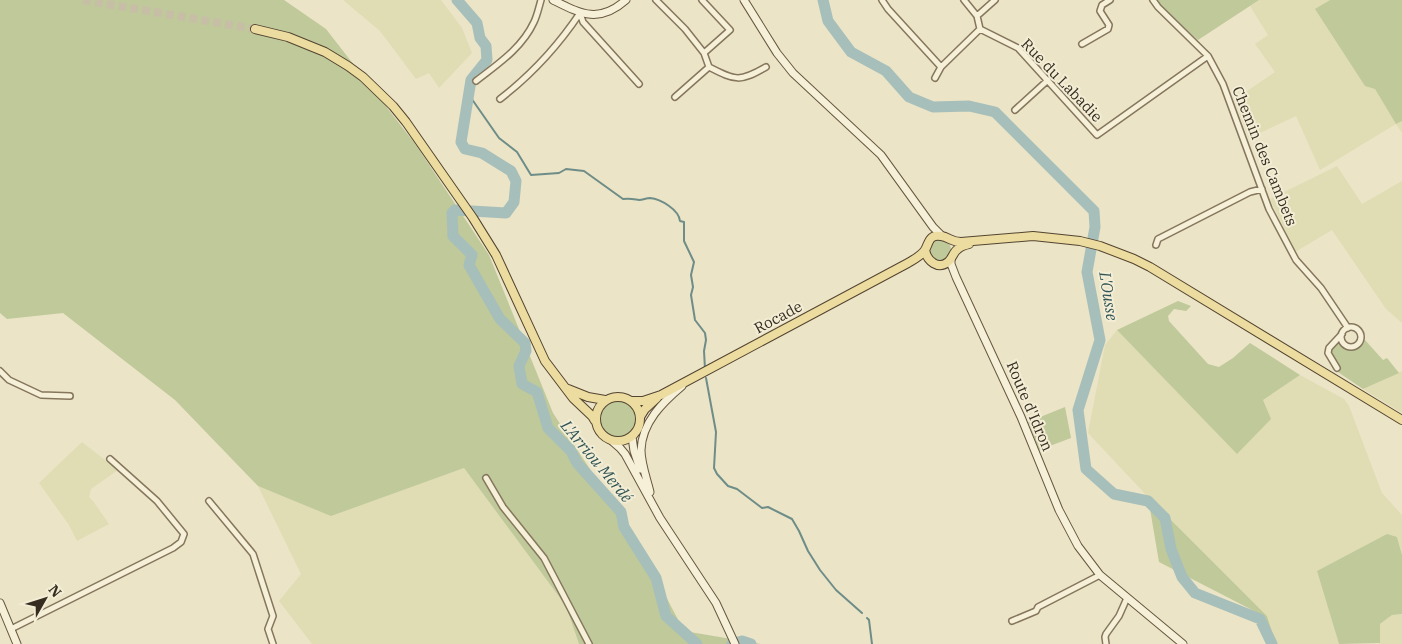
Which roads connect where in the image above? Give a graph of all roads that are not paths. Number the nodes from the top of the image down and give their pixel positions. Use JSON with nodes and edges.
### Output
{"nodes":[{"id":1,"x":541,"y":0,"type":"edge"},
{"id":2,"x":554,"y":0,"type":"edge"},
{"id":3,"x":626,"y":0,"type":"edge"},
{"id":4,"x":656,"y":0,"type":"edge"},
{"id":5,"x":702,"y":0,"type":"edge"},
{"id":6,"x":744,"y":0,"type":"edge"},
{"id":7,"x":882,"y":0,"type":"edge"},
{"id":8,"x":964,"y":0,"type":"edge"},
{"id":9,"x":995,"y":0,"type":"edge"},
{"id":10,"x":1110,"y":0,"type":"edge"},
{"id":11,"x":1153,"y":0,"type":"edge"},
{"id":12,"x":580,"y":13,"type":"junction"},
{"id":13,"x":977,"y":16,"type":"junction"},
{"id":14,"x":255,"y":29,"type":"tunnel mouth"},
{"id":15,"x":980,"y":29,"type":"junction"},
{"id":16,"x":1082,"y":44,"type":"dead end"},
{"id":17,"x":704,"y":53,"type":"junction"},
{"id":18,"x":1208,"y":56,"type":"junction"},
{"id":19,"x":766,"y":66,"type":"dead end"},
{"id":20,"x":941,"y":67,"type":"junction"},
{"id":21,"x":709,"y":68,"type":"junction"},
{"id":22,"x":936,"y":78,"type":"dead end"},
{"id":23,"x":476,"y":80,"type":"dead end"},
{"id":24,"x":1048,"y":80,"type":"junction"},
{"id":25,"x":638,"y":84,"type":"dead end"},
{"id":26,"x":675,"y":97,"type":"dead end"},
{"id":27,"x":500,"y":99,"type":"dead end"},
{"id":28,"x":1015,"y":110,"type":"dead end"},
{"id":29,"x":1262,"y":189,"type":"junction"},
{"id":30,"x":930,"y":221,"type":"junction"},
{"id":31,"x":942,"y":236,"type":"junction"},
{"id":32,"x":929,"y":240,"type":"junction"},
{"id":33,"x":985,"y":240,"type":"junction"},
{"id":34,"x":950,"y":241,"type":"junction"},
{"id":35,"x":1156,"y":245,"type":"dead end"},
{"id":36,"x":925,"y":250,"type":"junction"},
{"id":37,"x":952,"y":256,"type":"junction"},
{"id":38,"x":928,"y":259,"type":"junction"},
{"id":39,"x":908,"y":263,"type":"junction"},
{"id":40,"x":940,"y":265,"type":"junction"},
{"id":41,"x":956,"y":276,"type":"junction"},
{"id":42,"x":1348,"y":328,"type":"junction"},
{"id":43,"x":1342,"y":334,"type":"junction"},
{"id":44,"x":1336,"y":368,"type":"dead end"},
{"id":45,"x":0,"y":371,"type":"edge"},
{"id":46,"x":689,"y":380,"type":"junction"},
{"id":47,"x":566,"y":388,"type":"junction"},
{"id":48,"x":661,"y":395,"type":"junction"},
{"id":49,"x":70,"y":396,"type":"dead end"},
{"id":50,"x":605,"y":400,"type":"junction"},
{"id":51,"x":632,"y":401,"type":"junction"},
{"id":52,"x":640,"y":417,"type":"junction"},
{"id":53,"x":595,"y":420,"type":"junction"},
{"id":54,"x":1402,"y":420,"type":"edge"},
{"id":55,"x":632,"y":437,"type":"junction"},
{"id":56,"x":612,"y":441,"type":"junction"},
{"id":57,"x":110,"y":459,"type":"dead end"},
{"id":58,"x":486,"y":478,"type":"dead end"},
{"id":59,"x":650,"y":492,"type":"junction"},
{"id":60,"x":209,"y":501,"type":"dead end"},
{"id":61,"x":671,"y":533,"type":"junction"},
{"id":62,"x":1100,"y":575,"type":"junction"},
{"id":63,"x":1127,"y":598,"type":"junction"},
{"id":64,"x":0,"y":604,"type":"edge"},
{"id":65,"x":1012,"y":621,"type":"dead end"},
{"id":66,"x":11,"y":629,"type":"junction"},
{"id":67,"x":734,"y":640,"type":"edge"},
{"id":68,"x":17,"y":644,"type":"edge"},
{"id":69,"x":273,"y":644,"type":"edge"},
{"id":70,"x":589,"y":644,"type":"edge"},
{"id":71,"x":1106,"y":644,"type":"edge"},
{"id":72,"x":1183,"y":644,"type":"edge"}],
"edges":[{"from":1,"to":23,"type":"street"},
{"from":2,"to":12,"type":"street"},
{"from":3,"to":12,"type":"street"},
{"from":4,"to":17,"type":"street"},
{"from":5,"to":17,"type":"street"},
{"from":6,"to":30,"type":"street"},
{"from":7,"to":20,"type":"street"},
{"from":8,"to":13,"type":"street"},
{"from":9,"to":13,"type":"street"},
{"from":10,"to":16,"type":"street"},
{"from":11,"to":18,"type":"street","name":"Chemin des Cambets"},
{"from":12,"to":25,"type":"street"},
{"from":12,"to":27,"type":"street"},
{"from":13,"to":15,"type":"street"},
{"from":14,"to":47,"type":"main road"},
{"from":15,"to":20,"type":"street"},
{"from":15,"to":24,"type":"street","name":"Rue du Labadie"},
{"from":17,"to":21,"type":"street"},
{"from":18,"to":24,"type":"street","name":"Rue du Labadie"},
{"from":18,"to":29,"type":"street","name":"Chemin des Cambets"},
{"from":19,"to":21,"type":"street"},
{"from":20,"to":22,"type":"street"},
{"from":21,"to":26,"type":"street"},
{"from":24,"to":28,"type":"street"},
{"from":29,"to":35,"type":"street"},
{"from":29,"to":42,"type":"street","name":"Chemin des Cambets"},
{"from":30,"to":31,"type":"street"},
{"from":30,"to":32,"type":"street"},
{"from":31,"to":32,"type":"main road"},
{"from":31,"to":34,"type":"main road"},
{"from":32,"to":36,"type":"main road"},
{"from":33,"to":34,"type":"main road"},
{"from":33,"to":37,"type":"main road"},
{"from":33,"to":54,"type":"main road"},
{"from":34,"to":37,"type":"main road"},
{"from":36,"to":38,"type":"main road"},
{"from":36,"to":39,"type":"main road"},
{"from":37,"to":40,"type":"main road"},
{"from":37,"to":41,"type":"street","name":"Route d'Idron"},
{"from":38,"to":39,"type":"main road"},
{"from":38,"to":40,"type":"main road"},
{"from":39,"to":46,"type":"main road","name":"Rocade"},
{"from":40,"to":41,"type":"street"},
{"from":41,"to":62,"type":"street","name":"Route d'Idron"},
{"from":42,"to":43,"type":"street"},
{"from":42,"to":43,"type":"street"},
{"from":43,"to":44,"type":"street"},
{"from":45,"to":49,"type":"street"},
{"from":46,"to":48,"type":"main road","name":"Rocade"},
{"from":46,"to":59,"type":"street"},
{"from":47,"to":50,"type":"main road"},
{"from":47,"to":53,"type":"main road"},
{"from":48,"to":51,"type":"main road"},
{"from":48,"to":52,"type":"main road"},
{"from":50,"to":51,"type":"main road"},
{"from":50,"to":53,"type":"main road"},
{"from":51,"to":52,"type":"main road"},
{"from":52,"to":55,"type":"main road"},
{"from":53,"to":56,"type":"main road"},
{"from":55,"to":56,"type":"main road"},
{"from":55,"to":59,"type":"street"},
{"from":56,"to":61,"type":"street"},
{"from":57,"to":66,"type":"street"},
{"from":58,"to":70,"type":"street"},
{"from":59,"to":61,"type":"street"},
{"from":60,"to":69,"type":"street"},
{"from":61,"to":67,"type":"street"},
{"from":62,"to":63,"type":"street","name":"Route d'Idron"},
{"from":62,"to":65,"type":"street"},
{"from":63,"to":71,"type":"street"},
{"from":63,"to":72,"type":"street","name":"Route d'Idron"},
{"from":64,"to":66,"type":"street"},
{"from":66,"to":68,"type":"street"}]}
